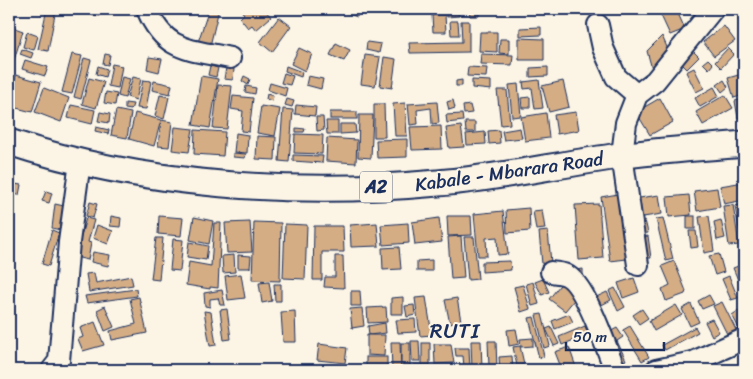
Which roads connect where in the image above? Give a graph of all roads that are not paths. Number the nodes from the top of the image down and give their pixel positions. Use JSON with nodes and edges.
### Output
{"nodes":[{"id":1,"x":147,"y":9,"type":"edge"},
{"id":2,"x":713,"y":9,"type":"edge"},
{"id":3,"x":598,"y":24,"type":"dead end"},
{"id":4,"x":230,"y":58,"type":"dead end"},
{"id":5,"x":637,"y":96,"type":"junction"},
{"id":6,"x":9,"y":142,"type":"edge"},
{"id":7,"x":744,"y":144,"type":"edge"},
{"id":8,"x":622,"y":155,"type":"junction"},
{"id":9,"x":80,"y":162,"type":"junction"},
{"id":10,"x":638,"y":265,"type":"dead end"},
{"id":11,"x":551,"y":272,"type":"dead end"},
{"id":12,"x":744,"y":339,"type":"edge"},
{"id":13,"x":57,"y":367,"type":"edge"},
{"id":14,"x":616,"y":370,"type":"edge"},
{"id":15,"x":656,"y":370,"type":"edge"}],
"edges":[{"from":1,"to":4,"type":"street"},
{"from":2,"to":5,"type":"street"},
{"from":3,"to":5,"type":"street"},
{"from":5,"to":8,"type":"street"},
{"from":6,"to":9,"type":"main road","name":"Kabale - Mbarara Road","number":"A2"},
{"from":7,"to":8,"type":"main road","name":"Kabale - Mbarara Road","number":"A2"},
{"from":8,"to":9,"type":"main road","name":"Kabale - Mbarara Road","number":"A2"},
{"from":8,"to":10,"type":"street"},
{"from":9,"to":13,"type":"street"},
{"from":11,"to":14,"type":"street"},
{"from":12,"to":15,"type":"street"}]}
